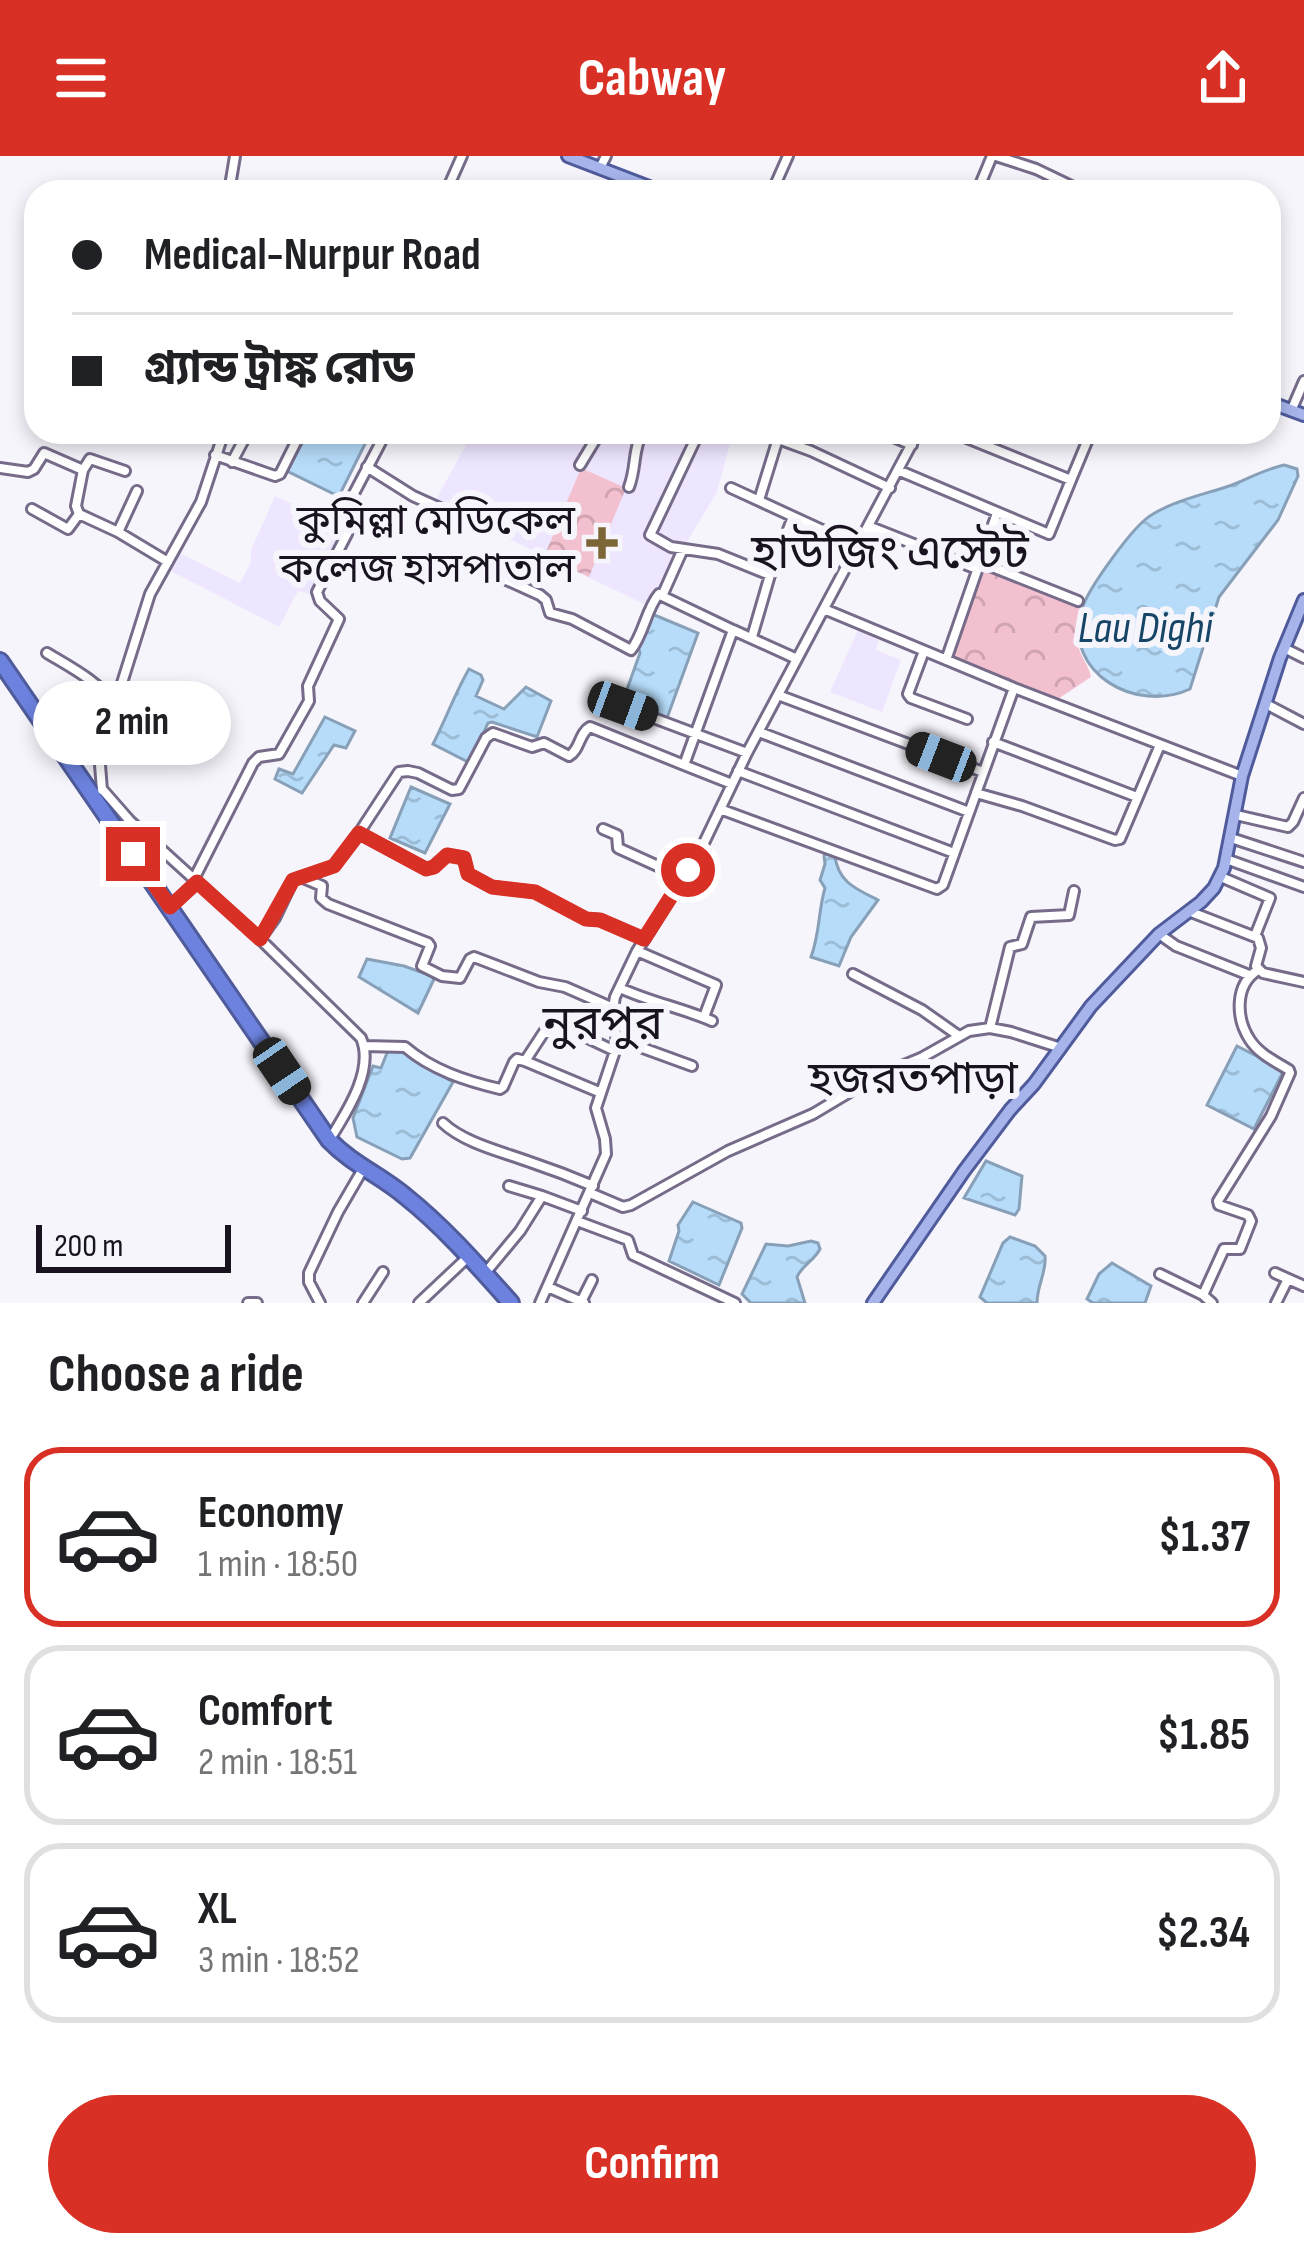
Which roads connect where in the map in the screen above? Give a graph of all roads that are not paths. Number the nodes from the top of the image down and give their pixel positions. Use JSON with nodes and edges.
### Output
{"nodes":[{"id":1,"x":568,"y":156,"type":"edge"},
{"id":2,"x":606,"y":156,"type":"edge"},
{"id":3,"x":994,"y":156,"type":"edge"},
{"id":4,"x":600,"y":169,"type":"junction"},
{"id":5,"x":630,"y":180,"type":"edge"},
{"id":6,"x":1059,"y":180,"type":"edge"},
{"id":7,"x":1304,"y":381,"type":"edge"},
{"id":8,"x":1281,"y":406,"type":"edge"},
{"id":9,"x":1291,"y":410,"type":"junction"},
{"id":10,"x":1304,"y":415,"type":"edge"},
{"id":11,"x":219,"y":444,"type":"edge"},
{"id":12,"x":241,"y":444,"type":"edge"},
{"id":13,"x":295,"y":444,"type":"edge"},
{"id":14,"x":380,"y":444,"type":"edge"},
{"id":15,"x":593,"y":444,"type":"edge"},
{"id":16,"x":636,"y":444,"type":"edge"},
{"id":17,"x":693,"y":444,"type":"edge"},
{"id":18,"x":775,"y":444,"type":"edge"},
{"id":19,"x":797,"y":444,"type":"edge"},
{"id":20,"x":981,"y":444,"type":"edge"},
{"id":21,"x":1086,"y":444,"type":"edge"},
{"id":22,"x":912,"y":445,"type":"edge"},
{"id":23,"x":215,"y":455,"type":"junction"},
{"id":24,"x":232,"y":461,"type":"junction"},
{"id":25,"x":580,"y":465,"type":"dead end"},
{"id":26,"x":368,"y":467,"type":"junction"},
{"id":27,"x":0,"y":468,"type":"edge"},
{"id":28,"x":83,"y":470,"type":"junction"},
{"id":29,"x":125,"y":471,"type":"dead end"},
{"id":30,"x":899,"y":471,"type":"junction"},
{"id":31,"x":1071,"y":481,"type":"junction"},
{"id":32,"x":628,"y":487,"type":"dead end"},
{"id":33,"x":730,"y":488,"type":"dead end"},
{"id":34,"x":890,"y":488,"type":"junction"},
{"id":35,"x":136,"y":491,"type":"dead end"},
{"id":36,"x":759,"y":500,"type":"junction"},
{"id":37,"x":32,"y":509,"type":"dead end"},
{"id":38,"x":444,"y":510,"type":"dead end"},
{"id":39,"x":997,"y":513,"type":"junction"},
{"id":40,"x":79,"y":514,"type":"junction"},
{"id":41,"x":794,"y":517,"type":"junction"},
{"id":42,"x":868,"y":526,"type":"junction"},
{"id":43,"x":118,"y":532,"type":"junction"},
{"id":44,"x":857,"y":546,"type":"junction"},
{"id":45,"x":683,"y":549,"type":"junction"},
{"id":46,"x":168,"y":562,"type":"junction"},
{"id":47,"x":979,"y":565,"type":"junction"},
{"id":48,"x":493,"y":574,"type":"dead end"},
{"id":49,"x":770,"y":575,"type":"junction"},
{"id":50,"x":662,"y":596,"type":"junction"},
{"id":51,"x":1304,"y":600,"type":"edge"},
{"id":52,"x":1078,"y":601,"type":"dead end"},
{"id":53,"x":824,"y":609,"type":"junction"},
{"id":54,"x":733,"y":629,"type":"junction"},
{"id":55,"x":752,"y":637,"type":"junction"},
{"id":56,"x":1284,"y":648,"type":"junction"},
{"id":57,"x":924,"y":651,"type":"junction"},
{"id":58,"x":46,"y":652,"type":"dead end"},
{"id":59,"x":1304,"y":658,"type":"edge"},
{"id":60,"x":797,"y":659,"type":"junction"},
{"id":61,"x":946,"y":659,"type":"junction"},
{"id":62,"x":0,"y":661,"type":"edge"},
{"id":63,"x":1015,"y":688,"type":"junction"},
{"id":64,"x":778,"y":695,"type":"junction"},
{"id":65,"x":616,"y":704,"type":"dead end"},
{"id":66,"x":1266,"y":704,"type":"junction"},
{"id":67,"x":115,"y":705,"type":"junction"},
{"id":68,"x":967,"y":719,"type":"dead end"},
{"id":69,"x":1304,"y":724,"type":"edge"},
{"id":70,"x":758,"y":732,"type":"junction"},
{"id":71,"x":696,"y":734,"type":"junction"},
{"id":72,"x":993,"y":742,"type":"junction"},
{"id":73,"x":1160,"y":746,"type":"junction"},
{"id":74,"x":748,"y":753,"type":"junction"},
{"id":75,"x":684,"y":765,"type":"junction"},
{"id":76,"x":738,"y":771,"type":"junction"},
{"id":77,"x":983,"y":772,"type":"junction"},
{"id":78,"x":1242,"y":776,"type":"junction"},
{"id":79,"x":732,"y":784,"type":"junction"},
{"id":80,"x":976,"y":794,"type":"junction"},
{"id":81,"x":100,"y":796,"type":"junction"},
{"id":82,"x":1137,"y":797,"type":"junction"},
{"id":83,"x":1304,"y":798,"type":"edge"},
{"id":84,"x":720,"y":809,"type":"junction"},
{"id":85,"x":969,"y":812,"type":"junction"},
{"id":86,"x":1236,"y":815,"type":"junction"},
{"id":87,"x":602,"y":829,"type":"dead end"},
{"id":88,"x":359,"y":833,"type":"junction"},
{"id":89,"x":1231,"y":838,"type":"junction"},
{"id":90,"x":954,"y":853,"type":"junction"},
{"id":91,"x":1226,"y":859,"type":"junction"},
{"id":92,"x":1304,"y":862,"type":"edge"},
{"id":93,"x":300,"y":877,"type":"junction"},
{"id":94,"x":682,"y":877,"type":"junction"},
{"id":95,"x":1221,"y":877,"type":"junction"},
{"id":96,"x":195,"y":880,"type":"junction"},
{"id":97,"x":1304,"y":887,"type":"edge"},
{"id":98,"x":1074,"y":891,"type":"dead end"},
{"id":99,"x":170,"y":907,"type":"junction"},
{"id":100,"x":1191,"y":912,"type":"junction"},
{"id":101,"x":1159,"y":934,"type":"junction"},
{"id":102,"x":1255,"y":936,"type":"junction"},
{"id":103,"x":260,"y":939,"type":"junction"},
{"id":104,"x":644,"y":939,"type":"junction"},
{"id":105,"x":637,"y":951,"type":"junction"},
{"id":106,"x":1253,"y":972,"type":"junction"},
{"id":107,"x":853,"y":974,"type":"dead end"},
{"id":108,"x":1304,"y":982,"type":"edge"},
{"id":109,"x":620,"y":988,"type":"junction"},
{"id":110,"x":613,"y":1008,"type":"junction"},
{"id":111,"x":991,"y":1028,"type":"junction"},
{"id":112,"x":959,"y":1036,"type":"junction"},
{"id":113,"x":617,"y":1039,"type":"junction"},
{"id":114,"x":365,"y":1046,"type":"junction"},
{"id":115,"x":1061,"y":1048,"type":"junction"},
{"id":116,"x":615,"y":1051,"type":"junction"},
{"id":117,"x":525,"y":1061,"type":"junction"},
{"id":118,"x":692,"y":1066,"type":"dead end"},
{"id":119,"x":599,"y":1092,"type":"junction"},
{"id":120,"x":443,"y":1123,"type":"dead end"},
{"id":121,"x":329,"y":1140,"type":"junction"},
{"id":122,"x":363,"y":1168,"type":"junction"},
{"id":123,"x":509,"y":1186,"type":"dead end"},
{"id":124,"x":591,"y":1190,"type":"junction"},
{"id":125,"x":542,"y":1196,"type":"junction"},
{"id":126,"x":579,"y":1216,"type":"junction"},
{"id":127,"x":469,"y":1256,"type":"junction"},
{"id":128,"x":383,"y":1272,"type":"dead end"},
{"id":129,"x":1275,"y":1273,"type":"dead end"},
{"id":130,"x":485,"y":1274,"type":"junction"},
{"id":131,"x":1160,"y":1274,"type":"dead end"},
{"id":132,"x":1288,"y":1279,"type":"junction"},
{"id":133,"x":592,"y":1280,"type":"dead end"},
{"id":134,"x":1304,"y":1286,"type":"edge"},
{"id":135,"x":548,"y":1287,"type":"junction"},
{"id":136,"x":1203,"y":1295,"type":"junction"},
{"id":137,"x":583,"y":1302,"type":"edge"},
{"id":138,"x":248,"y":1303,"type":"edge"},
{"id":139,"x":257,"y":1303,"type":"edge"},
{"id":140,"x":320,"y":1303,"type":"edge"},
{"id":141,"x":363,"y":1303,"type":"edge"},
{"id":142,"x":419,"y":1303,"type":"edge"},
{"id":143,"x":511,"y":1303,"type":"edge"},
{"id":144,"x":540,"y":1303,"type":"edge"},
{"id":145,"x":735,"y":1303,"type":"edge"},
{"id":146,"x":873,"y":1303,"type":"edge"},
{"id":147,"x":1212,"y":1303,"type":"edge"},
{"id":148,"x":1276,"y":1303,"type":"edge"}],
"edges":[{"from":1,"to":4,"type":"main road"},
{"from":2,"to":4,"type":"street"},
{"from":3,"to":6,"type":"street"},
{"from":4,"to":5,"type":"main road"},
{"from":7,"to":9,"type":"street"},
{"from":8,"to":9,"type":"main road"},
{"from":9,"to":10,"type":"main road"},
{"from":11,"to":23,"type":"street"},
{"from":12,"to":24,"type":"street"},
{"from":13,"to":24,"type":"street"},
{"from":14,"to":26,"type":"street"},
{"from":15,"to":25,"type":"street"},
{"from":16,"to":32,"type":"street"},
{"from":17,"to":45,"type":"street"},
{"from":18,"to":36,"type":"street"},
{"from":19,"to":34,"type":"street"},
{"from":20,"to":31,"type":"street"},
{"from":21,"to":31,"type":"street"},
{"from":22,"to":30,"type":"street"},
{"from":23,"to":24,"type":"street"},
{"from":23,"to":46,"type":"street"},
{"from":26,"to":38,"type":"street"},
{"from":26,"to":96,"type":"street"},
{"from":27,"to":28,"type":"street"},
{"from":28,"to":29,"type":"street"},
{"from":28,"to":40,"type":"street"},
{"from":30,"to":34,"type":"street"},
{"from":30,"to":39,"type":"street"},
{"from":31,"to":39,"type":"street"},
{"from":33,"to":36,"type":"street"},
{"from":34,"to":42,"type":"street"},
{"from":35,"to":43,"type":"street"},
{"from":36,"to":41,"type":"street"},
{"from":37,"to":40,"type":"street"},
{"from":39,"to":47,"type":"street"},
{"from":40,"to":43,"type":"street"},
{"from":41,"to":44,"type":"street"},
{"from":41,"to":49,"type":"street"},
{"from":42,"to":44,"type":"street"},
{"from":42,"to":47,"type":"street"},
{"from":43,"to":46,"type":"street"},
{"from":44,"to":53,"type":"street"},
{"from":45,"to":49,"type":"street"},
{"from":45,"to":50,"type":"street"},
{"from":46,"to":67,"type":"street"},
{"from":47,"to":52,"type":"street"},
{"from":47,"to":61,"type":"street"},
{"from":48,"to":50,"type":"street"},
{"from":49,"to":55,"type":"street"},
{"from":50,"to":54,"type":"street"},
{"from":51,"to":56,"type":"main road"},
{"from":53,"to":57,"type":"street"},
{"from":53,"to":60,"type":"street"},
{"from":54,"to":55,"type":"street"},
{"from":54,"to":71,"type":"street"},
{"from":55,"to":60,"type":"street"},
{"from":56,"to":59,"type":"street"},
{"from":56,"to":66,"type":"main road"},
{"from":57,"to":61,"type":"street"},
{"from":57,"to":68,"type":"street"},
{"from":58,"to":67,"type":"street"},
{"from":60,"to":64,"type":"street"},
{"from":61,"to":63,"type":"street"},
{"from":62,"to":81,"type":"highway"},
{"from":63,"to":72,"type":"street"},
{"from":63,"to":73,"type":"street"},
{"from":64,"to":70,"type":"street"},
{"from":64,"to":77,"type":"street"},
{"from":65,"to":71,"type":"street"},
{"from":66,"to":69,"type":"street"},
{"from":66,"to":78,"type":"main road"},
{"from":67,"to":81,"type":"street"},
{"from":70,"to":74,"type":"street"},
{"from":70,"to":85,"type":"street"},
{"from":71,"to":74,"type":"street"},
{"from":71,"to":75,"type":"street"},
{"from":72,"to":77,"type":"street"},
{"from":72,"to":82,"type":"street"},
{"from":73,"to":78,"type":"street"},
{"from":73,"to":82,"type":"street"},
{"from":74,"to":76,"type":"street"},
{"from":75,"to":79,"type":"street"},
{"from":75,"to":88,"type":"street"},
{"from":76,"to":79,"type":"street"},
{"from":76,"to":90,"type":"street"},
{"from":77,"to":80,"type":"street"},
{"from":78,"to":86,"type":"main road"},
{"from":79,"to":84,"type":"street"},
{"from":80,"to":82,"type":"street"},
{"from":80,"to":85,"type":"street"},
{"from":81,"to":96,"type":"street"},
{"from":81,"to":99,"type":"highway"},
{"from":83,"to":86,"type":"street"},
{"from":84,"to":90,"type":"street"},
{"from":84,"to":94,"type":"street"},
{"from":85,"to":90,"type":"street"},
{"from":86,"to":89,"type":"main road"},
{"from":87,"to":94,"type":"street"},
{"from":88,"to":93,"type":"street"},
{"from":88,"to":104,"type":"street"},
{"from":89,"to":91,"type":"main road"},
{"from":89,"to":92,"type":"street"},
{"from":91,"to":95,"type":"main road"},
{"from":91,"to":97,"type":"street"},
{"from":93,"to":103,"type":"street"},
{"from":93,"to":110,"type":"street"},
{"from":94,"to":104,"type":"street"},
{"from":95,"to":100,"type":"main road"},
{"from":95,"to":102,"type":"street"},
{"from":96,"to":99,"type":"street"},
{"from":96,"to":103,"type":"street"},
{"from":98,"to":111,"type":"street"},
{"from":99,"to":121,"type":"highway"},
{"from":100,"to":101,"type":"main road"},
{"from":100,"to":102,"type":"street"},
{"from":101,"to":106,"type":"street"},
{"from":101,"to":115,"type":"main road"},
{"from":102,"to":106,"type":"street"},
{"from":103,"to":114,"type":"street"},
{"from":104,"to":105,"type":"street"},
{"from":105,"to":109,"type":"street"},
{"from":105,"to":109,"type":"street"},
{"from":106,"to":108,"type":"street"},
{"from":106,"to":136,"type":"street"},
{"from":107,"to":112,"type":"street"},
{"from":109,"to":110,"type":"street"},
{"from":110,"to":113,"type":"street"},
{"from":111,"to":112,"type":"street"},
{"from":111,"to":115,"type":"street"},
{"from":112,"to":124,"type":"street"},
{"from":113,"to":116,"type":"street"},
{"from":113,"to":118,"type":"street"},
{"from":114,"to":117,"type":"street"},
{"from":114,"to":121,"type":"street"},
{"from":115,"to":146,"type":"main road"},
{"from":116,"to":117,"type":"street"},
{"from":116,"to":119,"type":"street"},
{"from":117,"to":119,"type":"street"},
{"from":119,"to":124,"type":"street"},
{"from":120,"to":124,"type":"street"},
{"from":121,"to":122,"type":"highway"},
{"from":122,"to":127,"type":"highway"},
{"from":122,"to":140,"type":"street"},
{"from":123,"to":125,"type":"street"},
{"from":124,"to":126,"type":"street"},
{"from":125,"to":126,"type":"street"},
{"from":125,"to":130,"type":"street"},
{"from":126,"to":135,"type":"street"},
{"from":126,"to":145,"type":"street"},
{"from":127,"to":130,"type":"highway"},
{"from":127,"to":142,"type":"street"},
{"from":128,"to":141,"type":"street"},
{"from":129,"to":132,"type":"street"},
{"from":130,"to":143,"type":"highway"},
{"from":131,"to":136,"type":"street"},
{"from":132,"to":134,"type":"street"},
{"from":132,"to":148,"type":"street"},
{"from":133,"to":137,"type":"street"},
{"from":135,"to":137,"type":"street"},
{"from":135,"to":144,"type":"street"},
{"from":136,"to":147,"type":"street"},
{"from":138,"to":139,"type":"street"}]}
